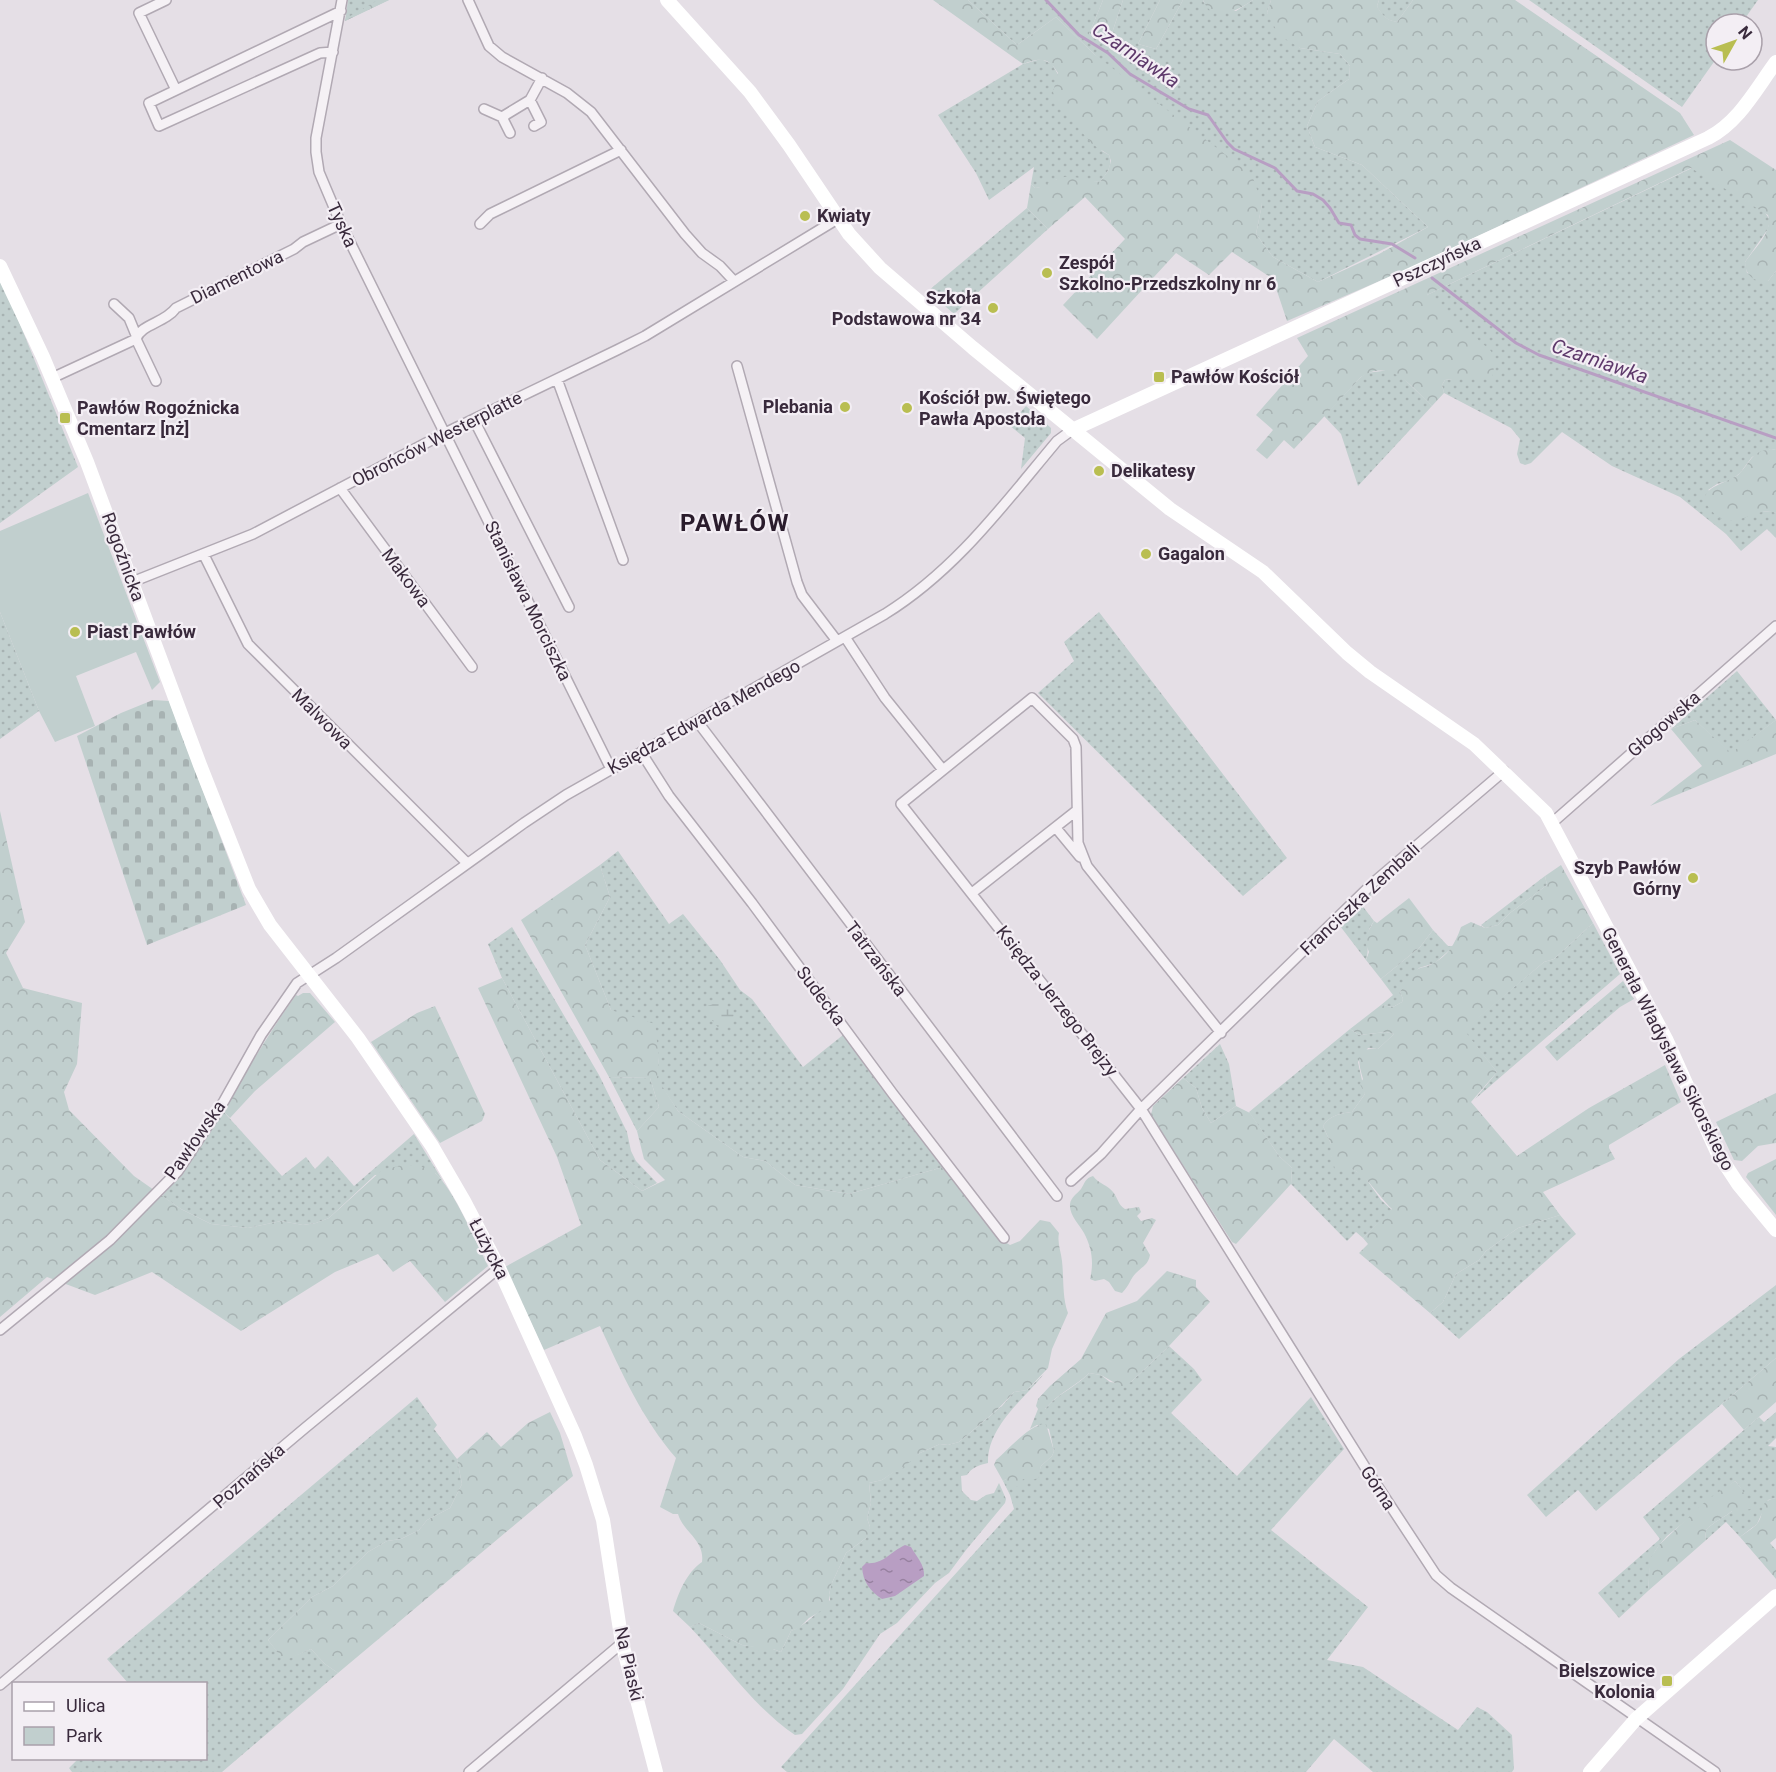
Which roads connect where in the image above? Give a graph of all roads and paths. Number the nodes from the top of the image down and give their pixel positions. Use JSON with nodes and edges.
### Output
{"nodes":[{"id":1,"x":166,"y":0,"type":"edge"},
{"id":2,"x":342,"y":0,"type":"edge"},
{"id":3,"x":468,"y":0,"type":"edge"},
{"id":4,"x":667,"y":0,"type":"edge"},
{"id":5,"x":340,"y":11,"type":"junction"},
{"id":6,"x":333,"y":52,"type":"junction"},
{"id":7,"x":1776,"y":62,"type":"edge"},
{"id":8,"x":543,"y":78,"type":"junction"},
{"id":9,"x":176,"y":90,"type":"junction"},
{"id":10,"x":530,"y":100,"type":"junction"},
{"id":11,"x":484,"y":110,"type":"dead end"},
{"id":12,"x":502,"y":117,"type":"junction"},
{"id":13,"x":534,"y":126,"type":"dead end"},
{"id":14,"x":510,"y":133,"type":"dead end"},
{"id":15,"x":621,"y":150,"type":"junction"},
{"id":16,"x":838,"y":218,"type":"junction"},
{"id":17,"x":341,"y":224,"type":"junction"},
{"id":18,"x":480,"y":224,"type":"dead end"},
{"id":19,"x":0,"y":266,"type":"edge"},
{"id":20,"x":734,"y":281,"type":"junction"},
{"id":21,"x":114,"y":304,"type":"dead end"},
{"id":22,"x":136,"y":337,"type":"junction"},
{"id":23,"x":736,"y":366,"type":"dead end"},
{"id":24,"x":52,"y":378,"type":"junction"},
{"id":25,"x":557,"y":379,"type":"junction"},
{"id":26,"x":156,"y":381,"type":"dead end"},
{"id":27,"x":474,"y":420,"type":"junction"},
{"id":28,"x":1072,"y":430,"type":"junction"},
{"id":29,"x":445,"y":433,"type":"junction"},
{"id":30,"x":340,"y":488,"type":"junction"},
{"id":31,"x":204,"y":555,"type":"junction"},
{"id":32,"x":622,"y":560,"type":"dead end"},
{"id":33,"x":132,"y":582,"type":"junction"},
{"id":34,"x":568,"y":607,"type":"dead end"},
{"id":35,"x":1776,"y":626,"type":"edge"},
{"id":36,"x":841,"y":639,"type":"junction"},
{"id":37,"x":472,"y":667,"type":"dead end"},
{"id":38,"x":697,"y":721,"type":"junction"},
{"id":39,"x":641,"y":752,"type":"junction"},
{"id":40,"x":611,"y":769,"type":"junction"},
{"id":41,"x":943,"y":770,"type":"junction"},
{"id":42,"x":1504,"y":771,"type":"junction"},
{"id":43,"x":1077,"y":811,"type":"junction"},
{"id":44,"x":1552,"y":823,"type":"junction"},
{"id":45,"x":1056,"y":828,"type":"junction"},
{"id":46,"x":467,"y":863,"type":"junction"},
{"id":47,"x":1087,"y":866,"type":"junction"},
{"id":48,"x":972,"y":893,"type":"junction"},
{"id":49,"x":309,"y":975,"type":"junction"},
{"id":50,"x":1221,"y":1033,"type":"junction"},
{"id":51,"x":1141,"y":1109,"type":"junction"},
{"id":52,"x":1071,"y":1181,"type":"dead end"},
{"id":53,"x":1057,"y":1196,"type":"dead end"},
{"id":54,"x":1776,"y":1230,"type":"edge"},
{"id":55,"x":1004,"y":1238,"type":"dead end"},
{"id":56,"x":499,"y":1268,"type":"junction"},
{"id":57,"x":0,"y":1330,"type":"edge"},
{"id":58,"x":610,"y":1554,"type":"joint"},
{"id":59,"x":1776,"y":1596,"type":"edge"},
{"id":60,"x":622,"y":1643,"type":"junction"},
{"id":61,"x":0,"y":1685,"type":"edge"},
{"id":62,"x":1636,"y":1719,"type":"junction"},
{"id":63,"x":469,"y":1772,"type":"edge"},
{"id":64,"x":656,"y":1772,"type":"edge"},
{"id":65,"x":1590,"y":1772,"type":"edge"},
{"id":66,"x":1715,"y":1772,"type":"edge"}],
"edges":[{"from":1,"to":9,"type":"street"},
{"from":2,"to":5,"type":"street","name":"Tyska"},
{"from":3,"to":8,"type":"street"},
{"from":4,"to":16,"type":"street","name":"Generała Władysława Sikorskiego"},
{"from":5,"to":6,"type":"street","name":"Tyska"},
{"from":5,"to":9,"type":"street"},
{"from":6,"to":9,"type":"street"},
{"from":6,"to":17,"type":"street","name":"Tyska"},
{"from":7,"to":28,"type":"street","name":"Pszczyńska"},
{"from":8,"to":10,"type":"street"},
{"from":8,"to":15,"type":"street"},
{"from":10,"to":12,"type":"street"},
{"from":10,"to":13,"type":"street"},
{"from":11,"to":12,"type":"street"},
{"from":12,"to":14,"type":"street"},
{"from":15,"to":18,"type":"street"},
{"from":15,"to":20,"type":"street"},
{"from":16,"to":20,"type":"street","name":"Obrońców Westerplatte"},
{"from":16,"to":28,"type":"street","name":"Generała Władysława Sikorskiego"},
{"from":17,"to":22,"type":"street","name":"Diamentowa"},
{"from":17,"to":29,"type":"street","name":"Tyska"},
{"from":19,"to":24,"type":"street","name":"Rogoźnicka"},
{"from":20,"to":25,"type":"street","name":"Obrońców Westerplatte"},
{"from":21,"to":22,"type":"street"},
{"from":22,"to":24,"type":"street","name":"Diamentowa"},
{"from":22,"to":26,"type":"street"},
{"from":23,"to":36,"type":"street"},
{"from":24,"to":33,"type":"street","name":"Rogoźnicka"},
{"from":25,"to":27,"type":"street","name":"Obrońców Westerplatte"},
{"from":25,"to":32,"type":"street"},
{"from":27,"to":29,"type":"street","name":"Obrońców Westerplatte"},
{"from":27,"to":34,"type":"street"},
{"from":28,"to":36,"type":"street","name":"Księdza Edwarda Mendego"},
{"from":28,"to":42,"type":"street","name":"Generała Władysława Sikorskiego"},
{"from":29,"to":30,"type":"street","name":"Obrońców Westerplatte"},
{"from":29,"to":40,"type":"street","name":"Stanisława Morciszka"},
{"from":30,"to":31,"type":"street","name":"Obrońców Westerplatte"},
{"from":30,"to":37,"type":"street","name":"Makowa"},
{"from":31,"to":33,"type":"street","name":"Obrońców Westerplatte"},
{"from":31,"to":46,"type":"street","name":"Malwowa"},
{"from":33,"to":49,"type":"street","name":"Rogoźnicka"},
{"from":35,"to":44,"type":"street","name":"Głogowska"},
{"from":36,"to":38,"type":"street","name":"Księdza Edwarda Mendego"},
{"from":36,"to":41,"type":"street"},
{"from":38,"to":39,"type":"street","name":"Księdza Edwarda Mendego"},
{"from":38,"to":53,"type":"street","name":"Tatrzańska"},
{"from":39,"to":40,"type":"street","name":"Księdza Edwarda Mendego"},
{"from":39,"to":55,"type":"street","name":"Sudecka"},
{"from":40,"to":46,"type":"street","name":"Księdza Edwarda Mendego"},
{"from":41,"to":43,"type":"street","name":"Księdza Jerzego Brejzy"},
{"from":41,"to":48,"type":"street","name":"Księdza Jerzego Brejzy"},
{"from":42,"to":44,"type":"street","name":"Generała Władysława Sikorskiego"},
{"from":42,"to":50,"type":"street","name":"Franciszka Zembali"},
{"from":43,"to":45,"type":"street"},
{"from":43,"to":47,"type":"street"},
{"from":44,"to":54,"type":"street","name":"Generała Władysława Sikorskiego"},
{"from":45,"to":47,"type":"street"},
{"from":45,"to":48,"type":"street"},
{"from":46,"to":49,"type":"street","name":"Księdza Edwarda Mendego"},
{"from":47,"to":50,"type":"street"},
{"from":48,"to":51,"type":"street","name":"Księdza Jerzego Brejzy"},
{"from":49,"to":56,"type":"street","name":"Łużycka"},
{"from":49,"to":57,"type":"street","name":"Pawłowska"},
{"from":50,"to":51,"type":"street","name":"Franciszka Zembali"},
{"from":51,"to":52,"type":"street","name":"Franciszka Zembali"},
{"from":51,"to":62,"type":"street","name":"Górna"},
{"from":56,"to":58,"type":"street","name":"Łużycka"},
{"from":56,"to":61,"type":"street","name":"Poznańska"},
{"from":58,"to":60,"type":"street","name":"Na Piaski"},
{"from":59,"to":62,"type":"street"},
{"from":60,"to":63,"type":"street"},
{"from":60,"to":64,"type":"street","name":"Na Piaski"},
{"from":62,"to":65,"type":"street"},
{"from":62,"to":66,"type":"street","name":"Górna"}]}
